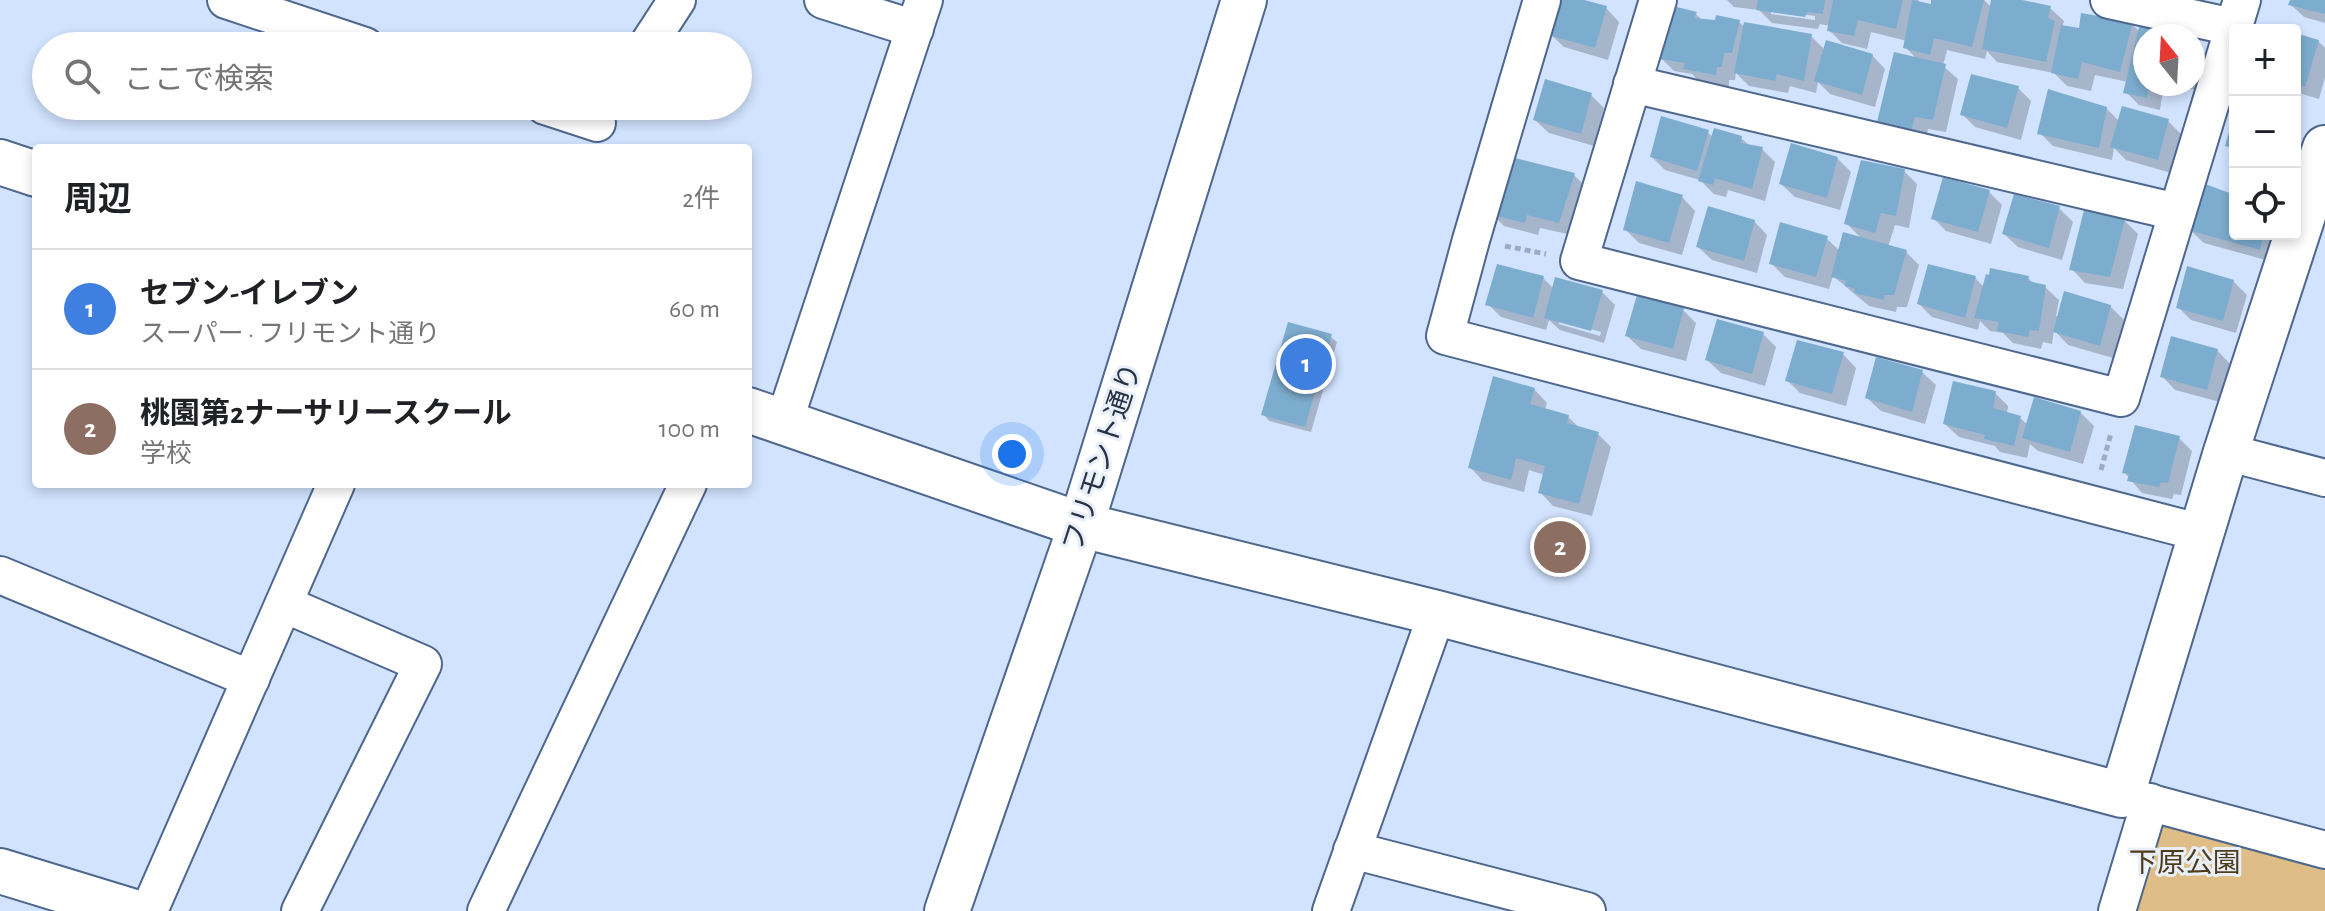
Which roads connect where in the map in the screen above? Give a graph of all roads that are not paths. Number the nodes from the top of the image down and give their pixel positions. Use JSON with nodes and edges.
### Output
{"nodes":[{"id":1,"x":226,"y":0,"type":"edge"},
{"id":2,"x":677,"y":0,"type":"edge"},
{"id":3,"x":823,"y":0,"type":"edge"},
{"id":4,"x":1244,"y":0,"type":"edge"},
{"id":5,"x":1542,"y":0,"type":"edge"},
{"id":6,"x":1658,"y":0,"type":"edge"},
{"id":7,"x":2109,"y":0,"type":"edge"},
{"id":8,"x":2238,"y":13,"type":"edge"},
{"id":9,"x":920,"y":15,"type":"edge"},
{"id":10,"x":323,"y":32,"type":"edge"},
{"id":11,"x":656,"y":32,"type":"edge"},
{"id":12,"x":1632,"y":84,"type":"junction"},
{"id":13,"x":2325,"y":148,"type":"edge"},
{"id":14,"x":0,"y":162,"type":"edge"},
{"id":15,"x":32,"y":173,"type":"edge"},
{"id":16,"x":2177,"y":212,"type":"junction"},
{"id":17,"x":766,"y":416,"type":"edge"},
{"id":18,"x":2226,"y":452,"type":"junction"},
{"id":19,"x":2325,"y":478,"type":"edge"},
{"id":20,"x":334,"y":488,"type":"edge"},
{"id":21,"x":686,"y":488,"type":"edge"},
{"id":22,"x":1081,"y":525,"type":"junction"},
{"id":23,"x":2202,"y":533,"type":"junction"},
{"id":24,"x":0,"y":575,"type":"edge"},
{"id":25,"x":284,"y":604,"type":"junction"},
{"id":26,"x":1437,"y":613,"type":"junction"},
{"id":27,"x":251,"y":679,"type":"junction"},
{"id":28,"x":2136,"y":798,"type":"junction"},
{"id":29,"x":1352,"y":850,"type":"junction"},
{"id":30,"x":2325,"y":850,"type":"edge"},
{"id":31,"x":0,"y":871,"type":"edge"},
{"id":32,"x":1568,"y":909,"type":"edge"},
{"id":33,"x":131,"y":911,"type":"edge"},
{"id":34,"x":149,"y":911,"type":"edge"},
{"id":35,"x":300,"y":911,"type":"edge"},
{"id":36,"x":486,"y":911,"type":"edge"},
{"id":37,"x":947,"y":911,"type":"edge"},
{"id":38,"x":1331,"y":911,"type":"edge"},
{"id":39,"x":2117,"y":911,"type":"edge"}],
"edges":[{"from":1,"to":10,"type":"street"},
{"from":2,"to":11,"type":"street"},
{"from":3,"to":9,"type":"street"},
{"from":4,"to":22,"type":"street","name":"フリモント通り"},
{"from":5,"to":23,"type":"street"},
{"from":6,"to":12,"type":"street"},
{"from":7,"to":8,"type":"street"},
{"from":8,"to":16,"type":"street"},
{"from":9,"to":17,"type":"street"},
{"from":12,"to":16,"type":"street"},
{"from":12,"to":16,"type":"street"},
{"from":13,"to":18,"type":"street"},
{"from":14,"to":15,"type":"street"},
{"from":17,"to":22,"type":"street"},
{"from":18,"to":19,"type":"street"},
{"from":18,"to":23,"type":"street"},
{"from":20,"to":25,"type":"street"},
{"from":21,"to":36,"type":"street"},
{"from":22,"to":26,"type":"street"},
{"from":22,"to":37,"type":"street","name":"フリモント通り"},
{"from":23,"to":28,"type":"street"},
{"from":24,"to":27,"type":"street"},
{"from":25,"to":27,"type":"street"},
{"from":25,"to":35,"type":"street"},
{"from":26,"to":28,"type":"street"},
{"from":26,"to":29,"type":"street"},
{"from":27,"to":34,"type":"street"},
{"from":28,"to":30,"type":"street"},
{"from":28,"to":39,"type":"street"},
{"from":29,"to":32,"type":"street"},
{"from":29,"to":38,"type":"street"},
{"from":31,"to":33,"type":"street"}]}
